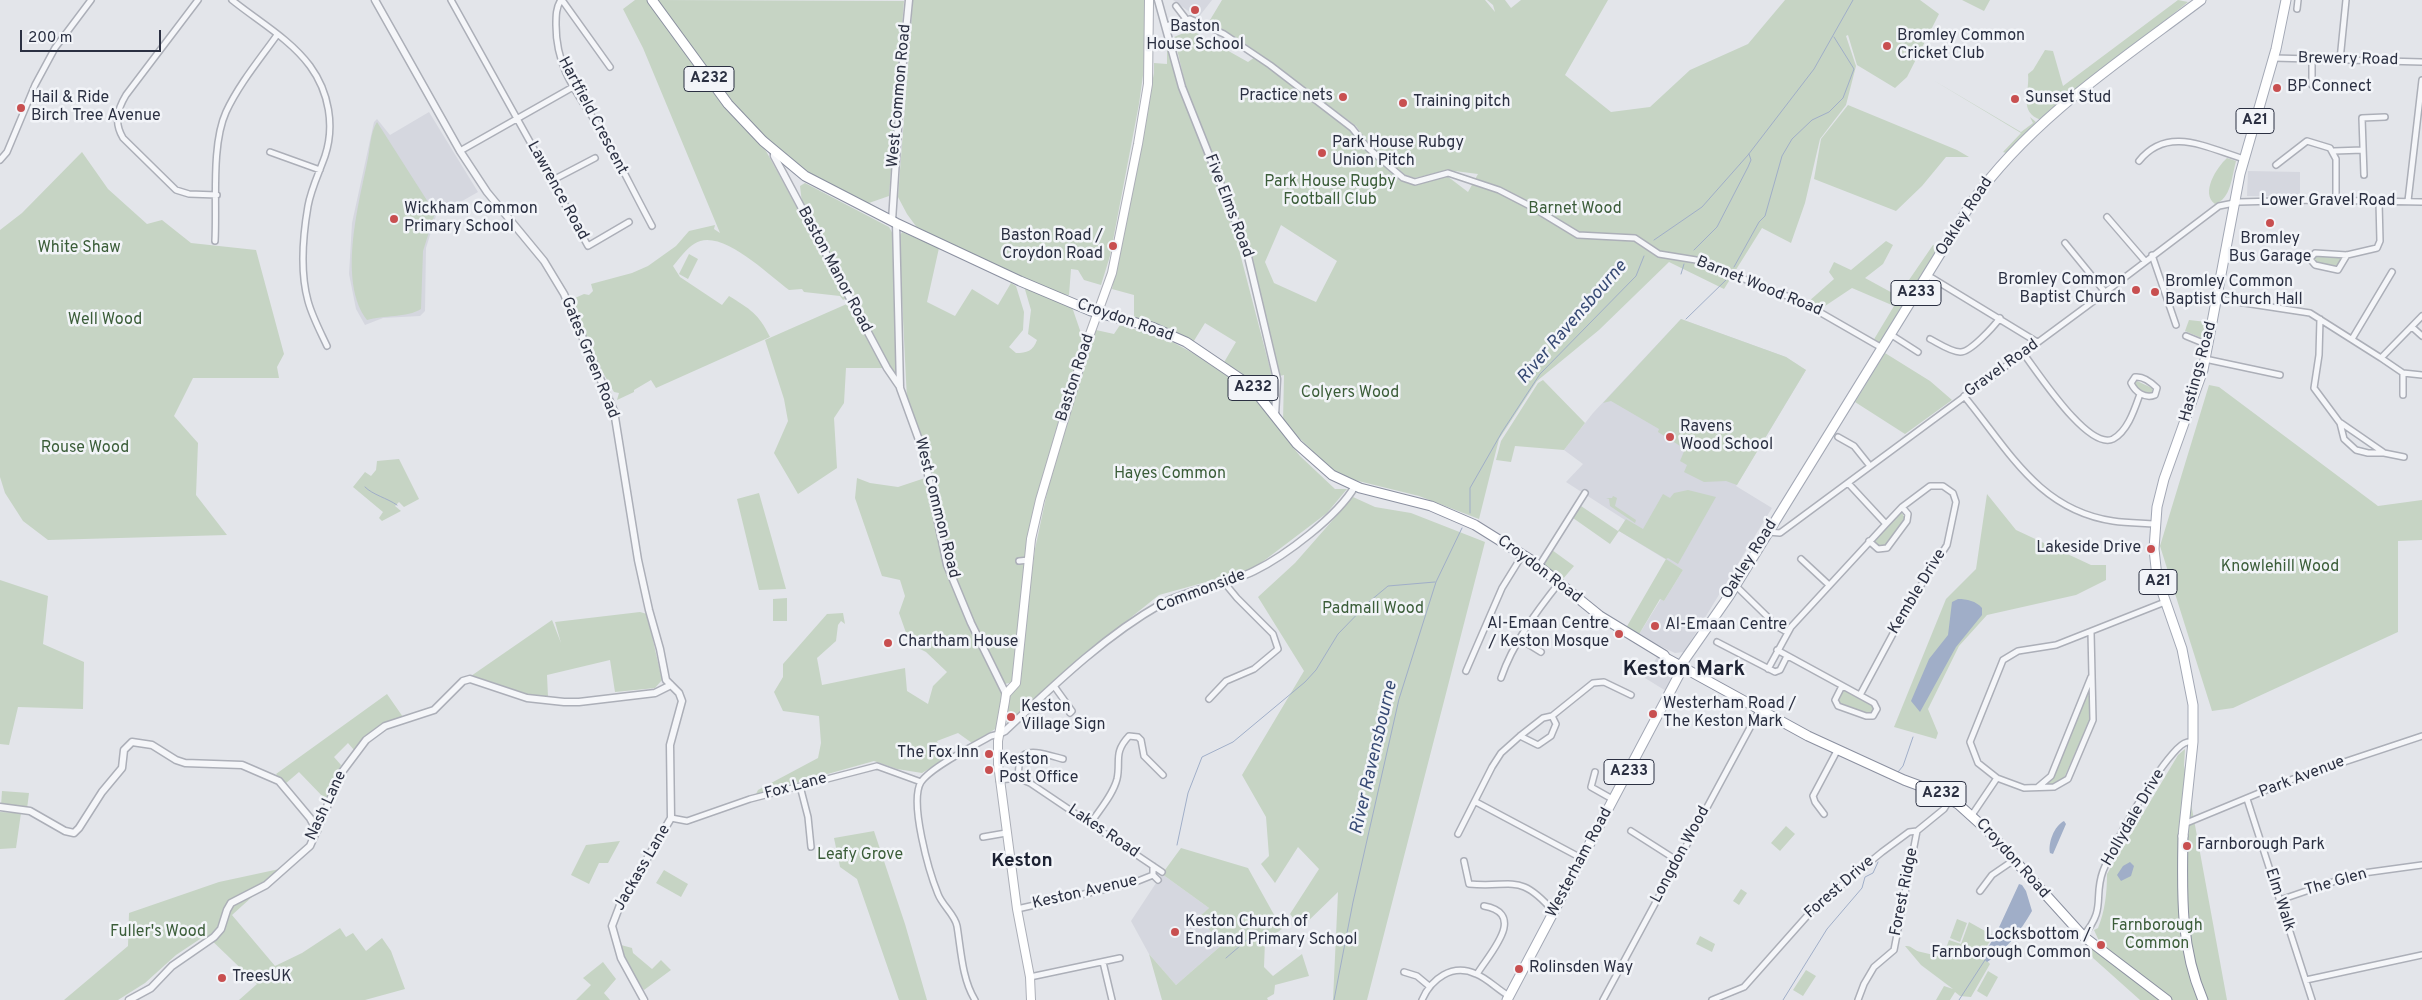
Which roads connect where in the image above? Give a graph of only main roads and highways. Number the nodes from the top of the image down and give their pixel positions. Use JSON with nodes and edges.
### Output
{"nodes":[{"id":1,"x":652,"y":0,"type":"edge"},
{"id":2,"x":1149,"y":0,"type":"edge"},
{"id":3,"x":2201,"y":0,"type":"edge"},
{"id":4,"x":2286,"y":0,"type":"edge"},
{"id":5,"x":1098,"y":313,"type":"junction"},
{"id":6,"x":1683,"y":667,"type":"junction"},
{"id":7,"x":2194,"y":977,"type":"junction"},
{"id":8,"x":1508,"y":998,"type":"edge"},
{"id":9,"x":1031,"y":1000,"type":"edge"},
{"id":10,"x":2168,"y":1000,"type":"edge"},
{"id":11,"x":2203,"y":1000,"type":"edge"},
{"id":12,"x":2207,"y":1000,"type":"edge"}],
"edges":[{"from":1,"to":5,"type":"main road","name":"Croydon Road","number":"A232"},
{"from":2,"to":5,"type":"main road","name":"Baston Road"},
{"from":3,"to":6,"type":"main road","name":"Oakley Road","number":"A233"},
{"from":4,"to":7,"type":"main road","name":"Hastings Road","number":"A21"},
{"from":5,"to":6,"type":"main road","name":"Croydon Road","number":"A232"},
{"from":5,"to":9,"type":"main road","name":"Baston Road"},
{"from":6,"to":8,"type":"main road","name":"Westerham Road","number":"A233"},
{"from":6,"to":10,"type":"main road","name":"Croydon Road","number":"A232"},
{"from":7,"to":11,"type":"main road","number":"A21"},
{"from":7,"to":12,"type":"main road","number":"A21"}]}
